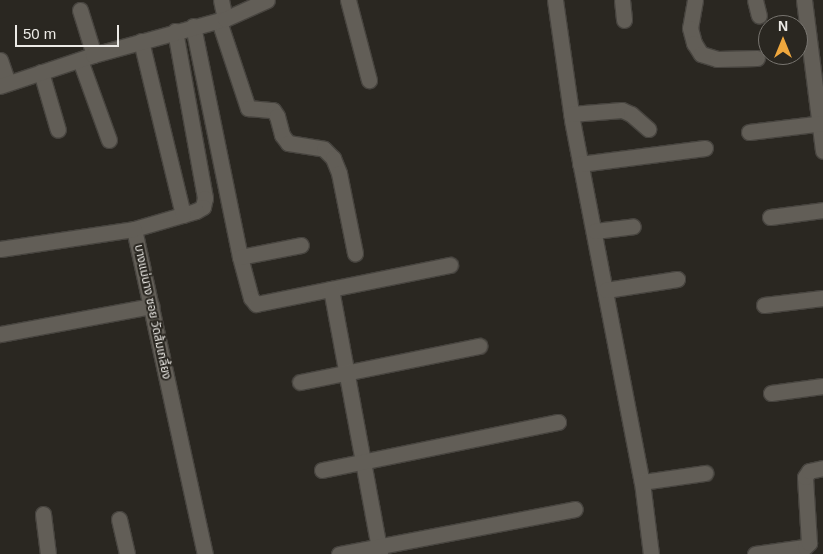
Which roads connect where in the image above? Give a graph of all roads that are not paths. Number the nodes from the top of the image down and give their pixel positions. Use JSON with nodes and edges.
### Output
{"nodes":[{"id":1,"x":221,"y":0,"type":"edge"},
{"id":2,"x":267,"y":0,"type":"edge"},
{"id":3,"x":348,"y":0,"type":"edge"},
{"id":4,"x":555,"y":0,"type":"edge"},
{"id":5,"x":622,"y":0,"type":"edge"},
{"id":6,"x":696,"y":0,"type":"edge"},
{"id":7,"x":755,"y":0,"type":"edge"},
{"id":8,"x":804,"y":0,"type":"edge"},
{"id":9,"x":80,"y":10,"type":"dead end"},
{"id":10,"x":759,"y":15,"type":"edge"},
{"id":11,"x":222,"y":20,"type":"junction"},
{"id":12,"x":624,"y":20,"type":"dead end"},
{"id":13,"x":193,"y":26,"type":"junction"},
{"id":14,"x":175,"y":31,"type":"junction"},
{"id":15,"x":141,"y":41,"type":"junction"},
{"id":16,"x":94,"y":55,"type":"junction"},
{"id":17,"x":758,"y":58,"type":"dead end"},
{"id":18,"x":0,"y":60,"type":"edge"},
{"id":19,"x":80,"y":60,"type":"junction"},
{"id":20,"x":41,"y":72,"type":"junction"},
{"id":21,"x":369,"y":80,"type":"dead end"},
{"id":22,"x":4,"y":84,"type":"edge"},
{"id":23,"x":571,"y":114,"type":"junction"},
{"id":24,"x":821,"y":123,"type":"edge"},
{"id":25,"x":648,"y":129,"type":"dead end"},
{"id":26,"x":58,"y":130,"type":"dead end"},
{"id":27,"x":749,"y":132,"type":"dead end"},
{"id":28,"x":109,"y":140,"type":"dead end"},
{"id":29,"x":704,"y":148,"type":"dead end"},
{"id":30,"x":823,"y":151,"type":"edge"},
{"id":31,"x":580,"y":164,"type":"junction"},
{"id":32,"x":823,"y":210,"type":"edge"},
{"id":33,"x":183,"y":215,"type":"junction"},
{"id":34,"x":770,"y":217,"type":"dead end"},
{"id":35,"x":633,"y":226,"type":"dead end"},
{"id":36,"x":134,"y":229,"type":"junction"},
{"id":37,"x":595,"y":231,"type":"junction"},
{"id":38,"x":301,"y":245,"type":"dead end"},
{"id":39,"x":0,"y":249,"type":"edge"},
{"id":40,"x":355,"y":253,"type":"dead end"},
{"id":41,"x":240,"y":257,"type":"junction"},
{"id":42,"x":450,"y":264,"type":"dead end"},
{"id":43,"x":677,"y":279,"type":"dead end"},
{"id":44,"x":331,"y":289,"type":"junction"},
{"id":45,"x":606,"y":290,"type":"junction"},
{"id":46,"x":823,"y":298,"type":"edge"},
{"id":47,"x":764,"y":305,"type":"dead end"},
{"id":48,"x":150,"y":306,"type":"junction"},
{"id":49,"x":0,"y":334,"type":"edge"},
{"id":50,"x":480,"y":346,"type":"dead end"},
{"id":51,"x":347,"y":373,"type":"junction"},
{"id":52,"x":300,"y":382,"type":"dead end"},
{"id":53,"x":823,"y":386,"type":"edge"},
{"id":54,"x":772,"y":392,"type":"dead end"},
{"id":55,"x":558,"y":422,"type":"dead end"},
{"id":56,"x":361,"y":462,"type":"junction"},
{"id":57,"x":823,"y":468,"type":"edge"},
{"id":58,"x":322,"y":470,"type":"dead end"},
{"id":59,"x":706,"y":473,"type":"dead end"},
{"id":60,"x":642,"y":482,"type":"junction"},
{"id":61,"x":575,"y":509,"type":"dead end"},
{"id":62,"x":43,"y":514,"type":"dead end"},
{"id":63,"x":119,"y":519,"type":"dead end"},
{"id":64,"x":379,"y":550,"type":"edge"},
{"id":65,"x":48,"y":554,"type":"edge"},
{"id":66,"x":127,"y":554,"type":"edge"},
{"id":67,"x":205,"y":554,"type":"edge"},
{"id":68,"x":339,"y":554,"type":"edge"},
{"id":69,"x":651,"y":554,"type":"edge"},
{"id":70,"x":755,"y":554,"type":"edge"}],
"edges":[{"from":1,"to":11,"type":"street"},
{"from":2,"to":11,"type":"street"},
{"from":3,"to":21,"type":"street"},
{"from":4,"to":23,"type":"street"},
{"from":5,"to":12,"type":"street"},
{"from":6,"to":17,"type":"street"},
{"from":7,"to":10,"type":"street"},
{"from":8,"to":24,"type":"street"},
{"from":9,"to":16,"type":"street"},
{"from":11,"to":13,"type":"street"},
{"from":11,"to":40,"type":"street"},
{"from":13,"to":14,"type":"street"},
{"from":13,"to":41,"type":"street"},
{"from":14,"to":15,"type":"street"},
{"from":14,"to":33,"type":"street","name":"บางแม่นาง ซอย วัดส้มเกลี้ยง"},
{"from":15,"to":16,"type":"street"},
{"from":15,"to":33,"type":"street"},
{"from":16,"to":19,"type":"street"},
{"from":18,"to":22,"type":"street"},
{"from":19,"to":20,"type":"street"},
{"from":19,"to":28,"type":"street"},
{"from":20,"to":22,"type":"street"},
{"from":20,"to":26,"type":"street"},
{"from":23,"to":25,"type":"street"},
{"from":23,"to":31,"type":"street"},
{"from":24,"to":27,"type":"street"},
{"from":24,"to":30,"type":"street"},
{"from":29,"to":31,"type":"street"},
{"from":31,"to":37,"type":"street"},
{"from":32,"to":34,"type":"street"},
{"from":33,"to":36,"type":"street","name":"บางแม่นาง ซอย วัดส้มเกลี้ยง"},
{"from":35,"to":37,"type":"street"},
{"from":36,"to":39,"type":"street"},
{"from":36,"to":48,"type":"street","name":"บางแม่นาง ซอย วัดส้มเกลี้ยง"},
{"from":37,"to":45,"type":"street"},
{"from":38,"to":41,"type":"street"},
{"from":41,"to":44,"type":"street"},
{"from":42,"to":44,"type":"street"},
{"from":43,"to":45,"type":"street"},
{"from":44,"to":51,"type":"street"},
{"from":45,"to":60,"type":"street"},
{"from":46,"to":47,"type":"street"},
{"from":48,"to":49,"type":"street"},
{"from":48,"to":67,"type":"street","name":"บางแม่นาง ซอย วัดส้มเกลี้ยง"},
{"from":50,"to":51,"type":"street"},
{"from":51,"to":52,"type":"street"},
{"from":51,"to":56,"type":"street"},
{"from":53,"to":54,"type":"street"},
{"from":55,"to":56,"type":"street"},
{"from":56,"to":58,"type":"street"},
{"from":56,"to":64,"type":"street"},
{"from":57,"to":70,"type":"street"},
{"from":59,"to":60,"type":"street"},
{"from":60,"to":69,"type":"street"},
{"from":61,"to":64,"type":"street"},
{"from":62,"to":65,"type":"street"},
{"from":63,"to":66,"type":"street"},
{"from":64,"to":68,"type":"street"}]}
